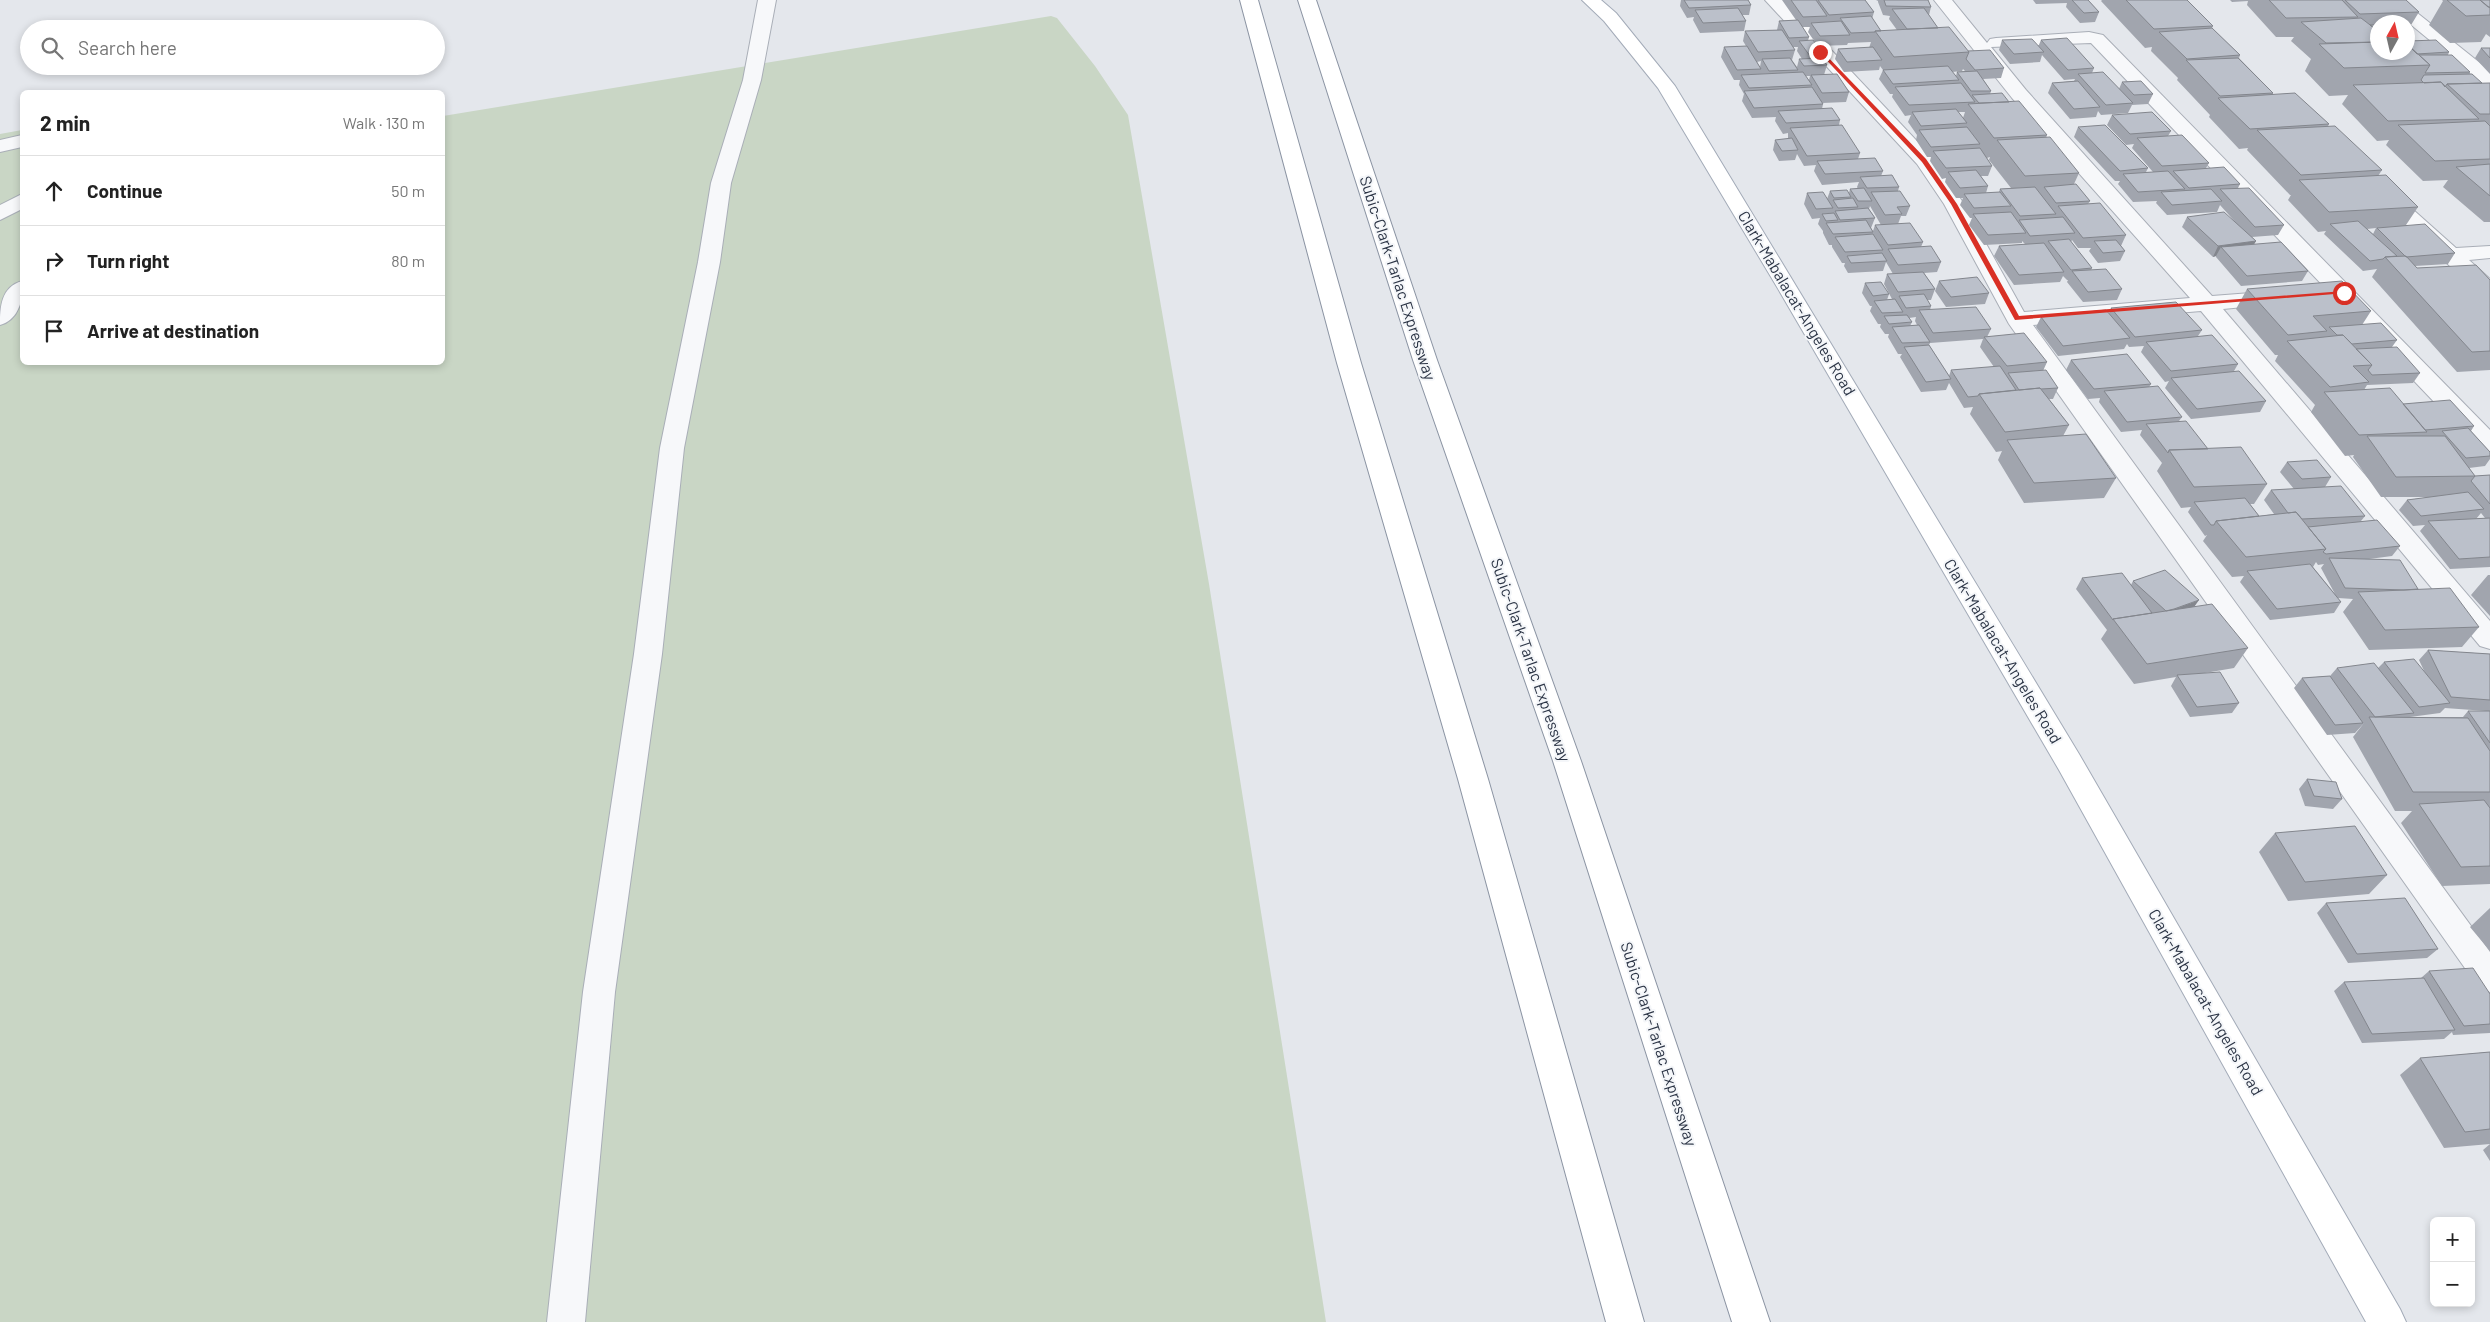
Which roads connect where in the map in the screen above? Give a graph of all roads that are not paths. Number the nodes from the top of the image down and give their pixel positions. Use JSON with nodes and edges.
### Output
{"nodes":[{"id":1,"x":767,"y":0,"type":"edge"},
{"id":2,"x":1249,"y":0,"type":"edge"},
{"id":3,"x":1307,"y":0,"type":"edge"},
{"id":4,"x":1591,"y":0,"type":"edge"},
{"id":5,"x":1774,"y":0,"type":"edge"},
{"id":6,"x":1943,"y":0,"type":"edge"},
{"id":7,"x":2390,"y":0,"type":"edge"},
{"id":8,"x":1979,"y":44,"type":"junction"},
{"id":9,"x":2490,"y":80,"type":"edge"},
{"id":10,"x":20,"y":141,"type":"edge"},
{"id":11,"x":0,"y":146,"type":"edge"},
{"id":12,"x":2371,"y":182,"type":"edge"},
{"id":13,"x":20,"y":201,"type":"edge"},
{"id":14,"x":0,"y":214,"type":"edge"},
{"id":15,"x":2490,"y":252,"type":"edge"},
{"id":16,"x":2452,"y":255,"type":"junction"},
{"id":17,"x":20,"y":291,"type":"edge"},
{"id":18,"x":2490,"y":291,"type":"edge"},
{"id":19,"x":2344,"y":293,"type":"junction"},
{"id":20,"x":2206,"y":303,"type":"junction"},
{"id":21,"x":0,"y":318,"type":"edge"},
{"id":22,"x":2017,"y":318,"type":"junction"},
{"id":23,"x":2490,"y":445,"type":"edge"},
{"id":24,"x":2490,"y":640,"type":"edge"},
{"id":25,"x":2490,"y":978,"type":"edge"},
{"id":26,"x":566,"y":1322,"type":"edge"},
{"id":27,"x":1625,"y":1322,"type":"edge"},
{"id":28,"x":1750,"y":1322,"type":"edge"},
{"id":29,"x":2387,"y":1322,"type":"edge"}],
"edges":[{"from":1,"to":26,"type":"street"},
{"from":2,"to":27,"type":"main road"},
{"from":3,"to":28,"type":"main road","name":"Subic-Clark-Tarlac Expressway"},
{"from":4,"to":29,"type":"main road","name":"Clark-Mabalacat-Angeles Road"},
{"from":5,"to":22,"type":"street"},
{"from":6,"to":8,"type":"street"},
{"from":7,"to":9,"type":"street"},
{"from":8,"to":19,"type":"street"},
{"from":8,"to":20,"type":"street"},
{"from":10,"to":11,"type":"street"},
{"from":12,"to":16,"type":"street"},
{"from":13,"to":14,"type":"street"},
{"from":15,"to":16,"type":"street"},
{"from":16,"to":18,"type":"street"},
{"from":17,"to":21,"type":"street"},
{"from":19,"to":20,"type":"street"},
{"from":19,"to":23,"type":"street"},
{"from":20,"to":22,"type":"street"},
{"from":20,"to":24,"type":"street"},
{"from":22,"to":25,"type":"street"}]}
